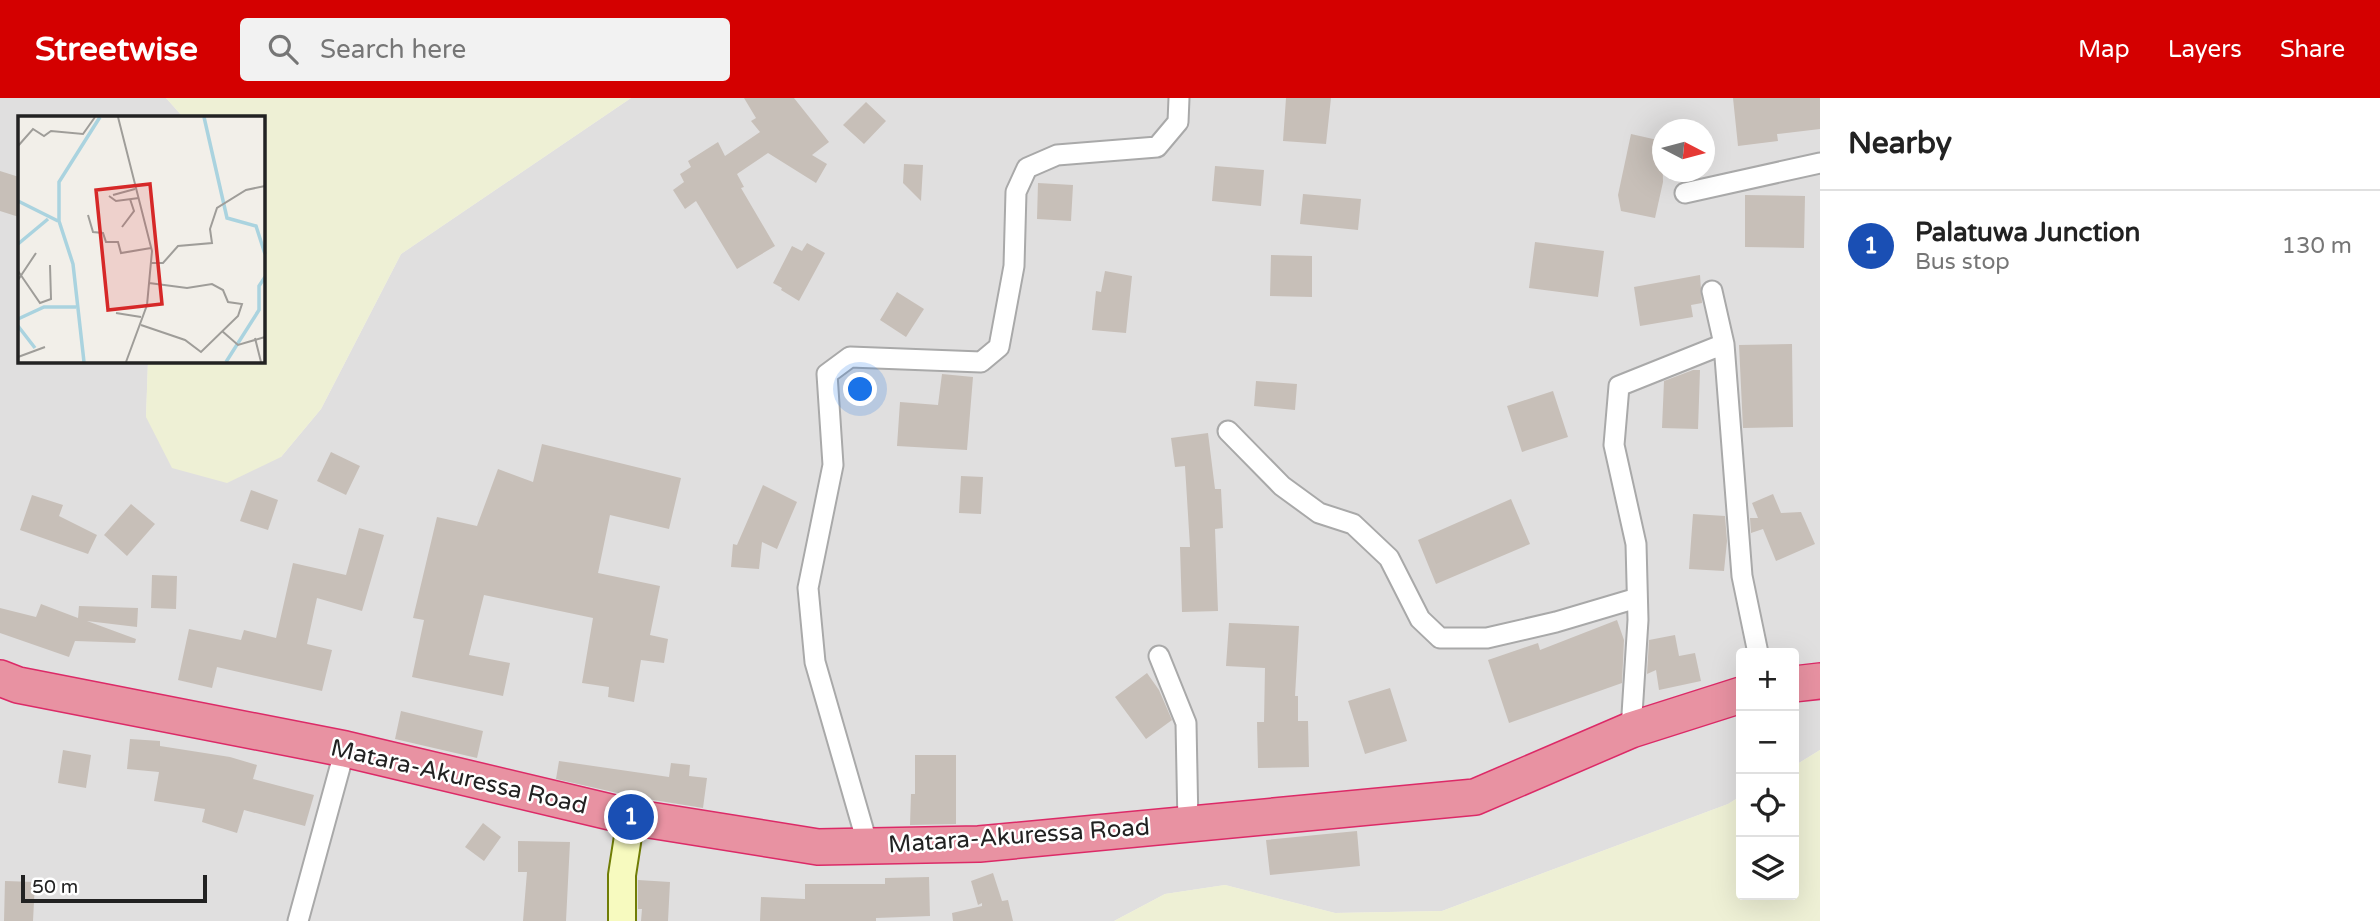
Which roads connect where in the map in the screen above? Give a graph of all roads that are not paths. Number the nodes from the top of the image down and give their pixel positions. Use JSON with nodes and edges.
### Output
{"nodes":[{"id":1,"x":1179,"y":98,"type":"edge"},
{"id":2,"x":1820,"y":163,"type":"edge"},
{"id":3,"x":1685,"y":193,"type":"dead end"},
{"id":4,"x":1712,"y":291,"type":"dead end"},
{"id":5,"x":1724,"y":344,"type":"junction"},
{"id":6,"x":1228,"y":431,"type":"dead end"},
{"id":7,"x":1637,"y":598,"type":"junction"},
{"id":8,"x":1757,"y":648,"type":"edge"},
{"id":9,"x":1159,"y":656,"type":"dead end"},
{"id":10,"x":0,"y":678,"type":"edge"},
{"id":11,"x":1820,"y":681,"type":"edge"},
{"id":12,"x":1799,"y":683,"type":"edge"},
{"id":13,"x":1736,"y":697,"type":"edge"},
{"id":14,"x":1631,"y":730,"type":"junction"},
{"id":15,"x":345,"y":749,"type":"junction"},
{"id":16,"x":631,"y":817,"type":"junction"},
{"id":17,"x":1188,"y":825,"type":"junction"},
{"id":18,"x":868,"y":846,"type":"junction"},
{"id":19,"x":298,"y":921,"type":"edge"},
{"id":20,"x":622,"y":921,"type":"edge"}],
"edges":[{"from":1,"to":18,"type":"street"},
{"from":2,"to":3,"type":"street"},
{"from":4,"to":5,"type":"street"},
{"from":5,"to":7,"type":"street"},
{"from":5,"to":8,"type":"street"},
{"from":6,"to":7,"type":"street"},
{"from":7,"to":14,"type":"street"},
{"from":9,"to":17,"type":"street"},
{"from":10,"to":15,"type":"highway","name":"Matara-Akuressa Road"},
{"from":11,"to":12,"type":"highway"},
{"from":13,"to":14,"type":"highway","name":"Matara-Akuressa Road"},
{"from":14,"to":17,"type":"highway","name":"Matara-Akuressa Road"},
{"from":15,"to":16,"type":"highway","name":"Matara-Akuressa Road"},
{"from":15,"to":19,"type":"street"},
{"from":16,"to":18,"type":"highway","name":"Matara-Akuressa Road"},
{"from":16,"to":20,"type":"street"},
{"from":17,"to":18,"type":"highway","name":"Matara-Akuressa Road"}]}
